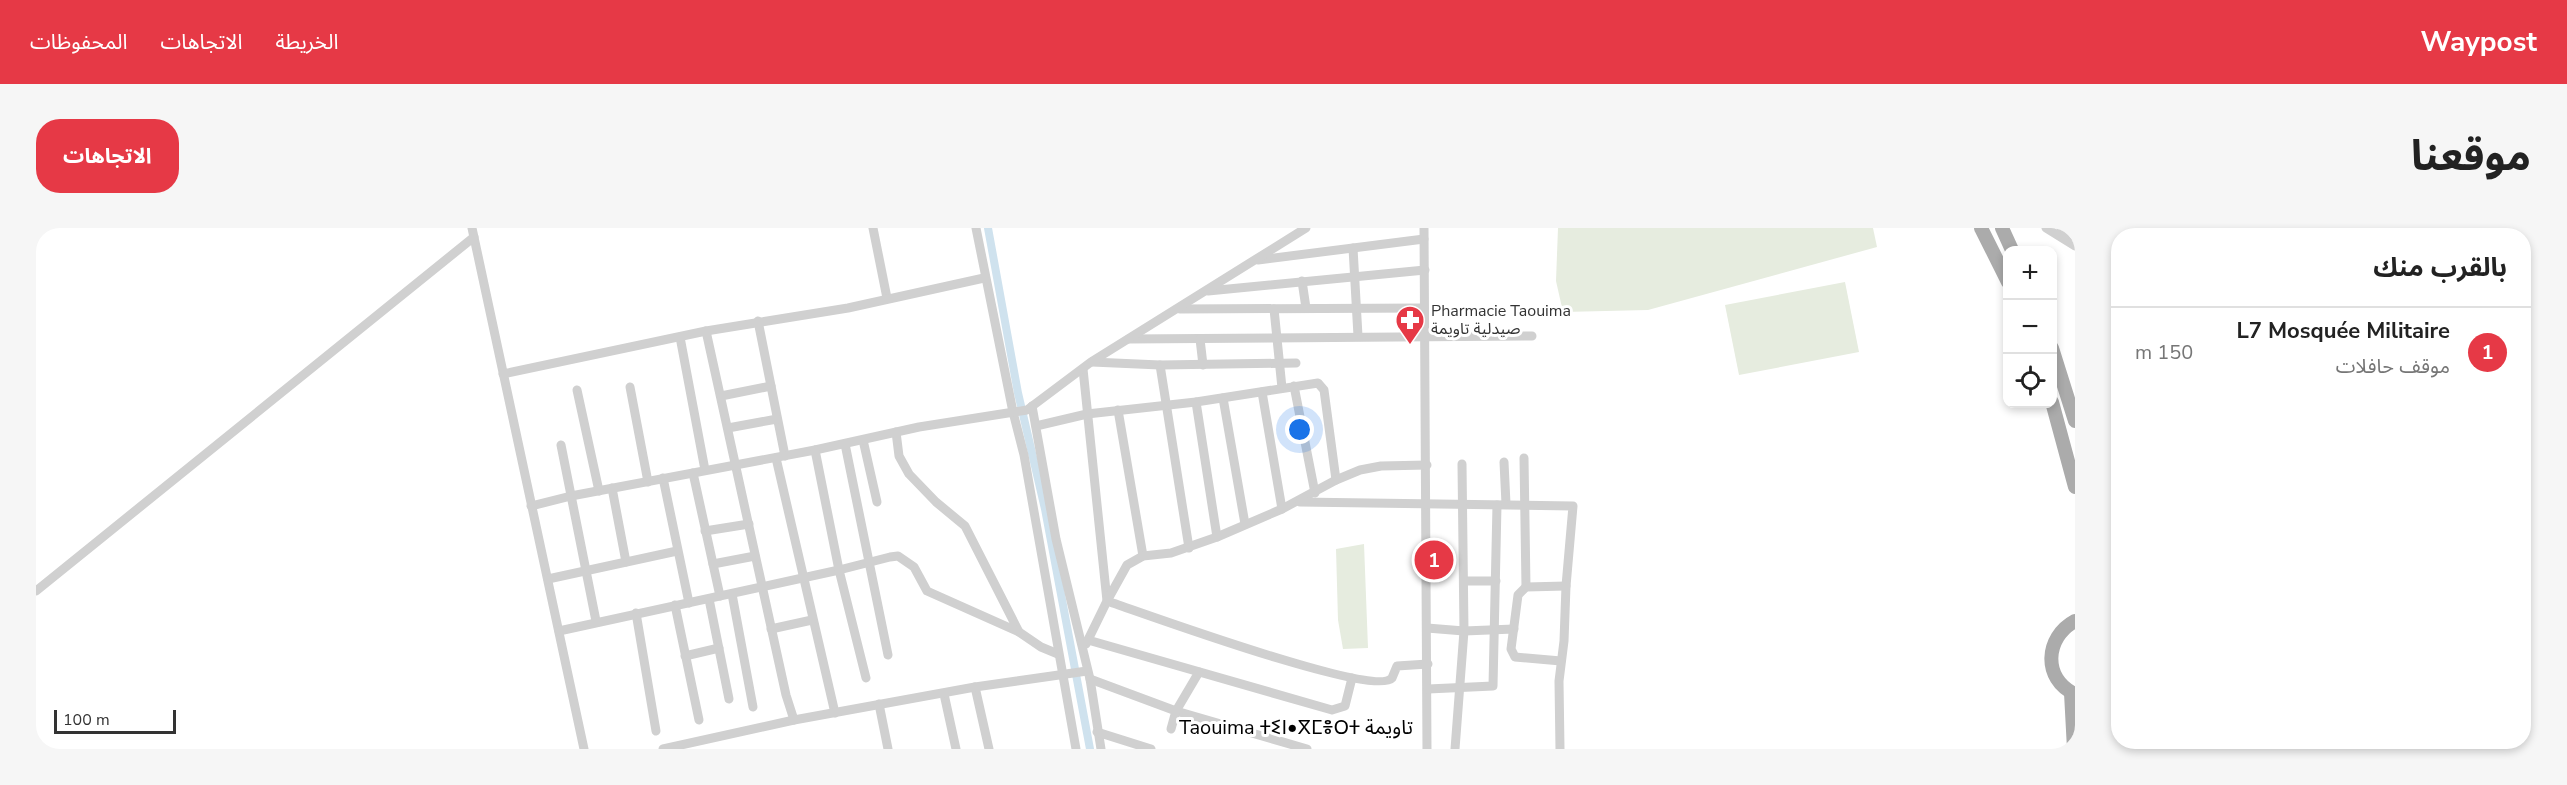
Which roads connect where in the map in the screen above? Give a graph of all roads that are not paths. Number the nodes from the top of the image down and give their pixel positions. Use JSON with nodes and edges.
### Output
{"nodes":[{"id":1,"x":873,"y":228,"type":"edge"},
{"id":2,"x":975,"y":228,"type":"edge"},
{"id":3,"x":1306,"y":228,"type":"edge"},
{"id":4,"x":1424,"y":228,"type":"edge"},
{"id":5,"x":1981,"y":228,"type":"edge"},
{"id":6,"x":2002,"y":228,"type":"edge"},
{"id":7,"x":2046,"y":228,"type":"edge"},
{"id":8,"x":2061,"y":228,"type":"edge"},
{"id":9,"x":473,"y":232,"type":"edge"},
{"id":10,"x":2075,"y":237,"type":"edge"},
{"id":11,"x":1424,"y":239,"type":"junction"},
{"id":12,"x":2010,"y":246,"type":"edge"},
{"id":13,"x":2075,"y":246,"type":"edge"},
{"id":14,"x":1353,"y":248,"type":"junction"},
{"id":15,"x":1256,"y":261,"type":"junction"},
{"id":16,"x":1425,"y":270,"type":"junction"},
{"id":17,"x":2003,"y":274,"type":"edge"},
{"id":18,"x":1356,"y":275,"type":"junction"},
{"id":19,"x":984,"y":278,"type":"junction"},
{"id":20,"x":1302,"y":281,"type":"junction"},
{"id":21,"x":1206,"y":291,"type":"junction"},
{"id":22,"x":887,"y":298,"type":"junction"},
{"id":23,"x":1358,"y":306,"type":"junction"},
{"id":24,"x":1306,"y":308,"type":"junction"},
{"id":25,"x":1424,"y":308,"type":"junction"},
{"id":26,"x":1178,"y":309,"type":"junction"},
{"id":27,"x":1274,"y":309,"type":"junction"},
{"id":28,"x":758,"y":321,"type":"junction"},
{"id":29,"x":706,"y":331,"type":"junction"},
{"id":30,"x":1358,"y":336,"type":"junction"},
{"id":31,"x":1532,"y":336,"type":"dead end"},
{"id":32,"x":680,"y":337,"type":"junction"},
{"id":33,"x":1425,"y":337,"type":"junction"},
{"id":34,"x":1127,"y":339,"type":"junction"},
{"id":35,"x":1200,"y":339,"type":"junction"},
{"id":36,"x":1277,"y":339,"type":"junction"},
{"id":37,"x":2054,"y":354,"type":"edge"},
{"id":38,"x":1091,"y":362,"type":"junction"},
{"id":39,"x":1296,"y":363,"type":"dead end"},
{"id":40,"x":1279,"y":364,"type":"junction"},
{"id":41,"x":1160,"y":365,"type":"junction"},
{"id":42,"x":1203,"y":365,"type":"junction"},
{"id":43,"x":1083,"y":369,"type":"junction"},
{"id":44,"x":503,"y":374,"type":"junction"},
{"id":45,"x":771,"y":386,"type":"junction"},
{"id":46,"x":630,"y":387,"type":"dead end"},
{"id":47,"x":1294,"y":387,"type":"junction"},
{"id":48,"x":1282,"y":388,"type":"junction"},
{"id":49,"x":577,"y":390,"type":"dead end"},
{"id":50,"x":1262,"y":392,"type":"junction"},
{"id":51,"x":721,"y":396,"type":"junction"},
{"id":52,"x":1223,"y":398,"type":"junction"},
{"id":53,"x":1196,"y":402,"type":"junction"},
{"id":54,"x":1166,"y":405,"type":"junction"},
{"id":55,"x":1030,"y":408,"type":"junction"},
{"id":56,"x":2054,"y":408,"type":"edge"},
{"id":57,"x":1119,"y":410,"type":"junction"},
{"id":58,"x":1013,"y":411,"type":"junction"},
{"id":59,"x":1086,"y":414,"type":"junction"},
{"id":60,"x":777,"y":419,"type":"junction"},
{"id":61,"x":2075,"y":421,"type":"edge"},
{"id":62,"x":1036,"y":426,"type":"junction"},
{"id":63,"x":728,"y":428,"type":"junction"},
{"id":64,"x":896,"y":432,"type":"junction"},
{"id":65,"x":863,"y":440,"type":"junction"},
{"id":66,"x":845,"y":444,"type":"junction"},
{"id":67,"x":561,"y":445,"type":"dead end"},
{"id":68,"x":815,"y":450,"type":"junction"},
{"id":69,"x":780,"y":457,"type":"junction"},
{"id":70,"x":1524,"y":458,"type":"dead end"},
{"id":71,"x":1504,"y":462,"type":"dead end"},
{"id":72,"x":736,"y":464,"type":"junction"},
{"id":73,"x":1462,"y":464,"type":"dead end"},
{"id":74,"x":1427,"y":465,"type":"junction"},
{"id":75,"x":705,"y":470,"type":"junction"},
{"id":76,"x":693,"y":473,"type":"junction"},
{"id":77,"x":663,"y":478,"type":"junction"},
{"id":78,"x":1336,"y":480,"type":"junction"},
{"id":79,"x":648,"y":482,"type":"junction"},
{"id":80,"x":2075,"y":487,"type":"edge"},
{"id":81,"x":612,"y":488,"type":"junction"},
{"id":82,"x":599,"y":491,"type":"junction"},
{"id":83,"x":1315,"y":493,"type":"junction"},
{"id":84,"x":571,"y":496,"type":"junction"},
{"id":85,"x":877,"y":502,"type":"dead end"},
{"id":86,"x":1298,"y":502,"type":"junction"},
{"id":87,"x":1461,"y":503,"type":"junction"},
{"id":88,"x":1427,"y":505,"type":"junction"},
{"id":89,"x":1501,"y":505,"type":"junction"},
{"id":90,"x":1524,"y":505,"type":"junction"},
{"id":91,"x":531,"y":506,"type":"junction"},
{"id":92,"x":1282,"y":509,"type":"junction"},
{"id":93,"x":749,"y":524,"type":"junction"},
{"id":94,"x":1245,"y":524,"type":"junction"},
{"id":95,"x":705,"y":531,"type":"junction"},
{"id":96,"x":1217,"y":537,"type":"junction"},
{"id":97,"x":1189,"y":548,"type":"junction"},
{"id":98,"x":677,"y":551,"type":"junction"},
{"id":99,"x":756,"y":556,"type":"junction"},
{"id":100,"x":1143,"y":556,"type":"junction"},
{"id":101,"x":869,"y":561,"type":"junction"},
{"id":102,"x":626,"y":562,"type":"junction"},
{"id":103,"x":713,"y":564,"type":"junction"},
{"id":104,"x":586,"y":570,"type":"junction"},
{"id":105,"x":839,"y":570,"type":"junction"},
{"id":106,"x":802,"y":576,"type":"junction"},
{"id":107,"x":548,"y":579,"type":"junction"},
{"id":108,"x":1464,"y":581,"type":"junction"},
{"id":109,"x":1496,"y":581,"type":"junction"},
{"id":110,"x":761,"y":586,"type":"junction"},
{"id":111,"x":1566,"y":586,"type":"junction"},
{"id":112,"x":1526,"y":587,"type":"junction"},
{"id":113,"x":36,"y":591,"type":"edge"},
{"id":114,"x":732,"y":594,"type":"junction"},
{"id":115,"x":720,"y":596,"type":"junction"},
{"id":116,"x":709,"y":599,"type":"junction"},
{"id":117,"x":1107,"y":601,"type":"junction"},
{"id":118,"x":689,"y":603,"type":"junction"},
{"id":119,"x":675,"y":605,"type":"junction"},
{"id":120,"x":2075,"y":608,"type":"edge"},
{"id":121,"x":636,"y":613,"type":"junction"},
{"id":122,"x":812,"y":620,"type":"junction"},
{"id":123,"x":596,"y":621,"type":"junction"},
{"id":124,"x":2072,"y":623,"type":"edge"},
{"id":125,"x":771,"y":628,"type":"junction"},
{"id":126,"x":1427,"y":628,"type":"junction"},
{"id":127,"x":1496,"y":629,"type":"junction"},
{"id":128,"x":1514,"y":629,"type":"junction"},
{"id":129,"x":560,"y":631,"type":"junction"},
{"id":130,"x":1464,"y":631,"type":"junction"},
{"id":131,"x":1019,"y":632,"type":"junction"},
{"id":132,"x":1085,"y":644,"type":"junction"},
{"id":133,"x":719,"y":648,"type":"junction"},
{"id":134,"x":1058,"y":654,"type":"junction"},
{"id":135,"x":888,"y":655,"type":"dead end"},
{"id":136,"x":686,"y":656,"type":"junction"},
{"id":137,"x":1562,"y":661,"type":"junction"},
{"id":138,"x":1428,"y":664,"type":"junction"},
{"id":139,"x":1199,"y":672,"type":"junction"},
{"id":140,"x":1066,"y":674,"type":"junction"},
{"id":141,"x":1086,"y":674,"type":"junction"},
{"id":142,"x":866,"y":678,"type":"dead end"},
{"id":143,"x":1352,"y":678,"type":"junction"},
{"id":144,"x":975,"y":687,"type":"junction"},
{"id":145,"x":1459,"y":688,"type":"junction"},
{"id":146,"x":1428,"y":689,"type":"junction"},
{"id":147,"x":2073,"y":693,"type":"edge"},
{"id":148,"x":944,"y":694,"type":"junction"},
{"id":149,"x":729,"y":699,"type":"dead end"},
{"id":150,"x":879,"y":704,"type":"junction"},
{"id":151,"x":753,"y":707,"type":"dead end"},
{"id":152,"x":1176,"y":711,"type":"junction"},
{"id":153,"x":835,"y":713,"type":"junction"},
{"id":154,"x":699,"y":720,"type":"dead end"},
{"id":155,"x":794,"y":720,"type":"junction"},
{"id":156,"x":1172,"y":729,"type":"dead end"},
{"id":157,"x":656,"y":731,"type":"dead end"},
{"id":158,"x":1097,"y":732,"type":"junction"},
{"id":159,"x":584,"y":749,"type":"edge"},
{"id":160,"x":663,"y":749,"type":"edge"},
{"id":161,"x":888,"y":749,"type":"edge"},
{"id":162,"x":956,"y":749,"type":"edge"},
{"id":163,"x":989,"y":749,"type":"edge"},
{"id":164,"x":1076,"y":749,"type":"edge"},
{"id":165,"x":1101,"y":749,"type":"edge"},
{"id":166,"x":1151,"y":749,"type":"edge"},
{"id":167,"x":1307,"y":749,"type":"edge"},
{"id":168,"x":1427,"y":749,"type":"edge"},
{"id":169,"x":1455,"y":749,"type":"edge"},
{"id":170,"x":1560,"y":749,"type":"edge"},
{"id":171,"x":2074,"y":749,"type":"edge"}],
"edges":[{"from":1,"to":22,"type":"street"},
{"from":2,"to":19,"type":"street"},
{"from":3,"to":15,"type":"street"},
{"from":4,"to":11,"type":"street"},
{"from":5,"to":17,"type":"main road"},
{"from":6,"to":12,"type":"main road"},
{"from":7,"to":13,"type":"street"},
{"from":8,"to":10,"type":"street"},
{"from":9,"to":44,"type":"street"},
{"from":9,"to":113,"type":"street"},
{"from":11,"to":14,"type":"street"},
{"from":11,"to":16,"type":"street"},
{"from":14,"to":15,"type":"street"},
{"from":14,"to":18,"type":"street"},
{"from":15,"to":21,"type":"street"},
{"from":16,"to":18,"type":"street"},
{"from":16,"to":25,"type":"street"},
{"from":18,"to":20,"type":"street"},
{"from":18,"to":23,"type":"street"},
{"from":19,"to":22,"type":"street"},
{"from":19,"to":58,"type":"street"},
{"from":20,"to":21,"type":"street"},
{"from":20,"to":24,"type":"street"},
{"from":21,"to":26,"type":"street"},
{"from":22,"to":28,"type":"street"},
{"from":23,"to":24,"type":"street"},
{"from":23,"to":25,"type":"street"},
{"from":23,"to":30,"type":"street"},
{"from":24,"to":27,"type":"street"},
{"from":25,"to":33,"type":"street"},
{"from":26,"to":27,"type":"street"},
{"from":26,"to":34,"type":"street"},
{"from":27,"to":36,"type":"street"},
{"from":28,"to":29,"type":"street"},
{"from":28,"to":45,"type":"street"},
{"from":29,"to":32,"type":"street"},
{"from":29,"to":51,"type":"street"},
{"from":30,"to":33,"type":"street"},
{"from":30,"to":36,"type":"street"},
{"from":31,"to":33,"type":"street"},
{"from":32,"to":44,"type":"street"},
{"from":32,"to":75,"type":"street"},
{"from":33,"to":74,"type":"street"},
{"from":34,"to":35,"type":"street"},
{"from":34,"to":38,"type":"street"},
{"from":35,"to":36,"type":"street"},
{"from":35,"to":42,"type":"street"},
{"from":36,"to":40,"type":"street"},
{"from":37,"to":61,"type":"main road"},
{"from":38,"to":41,"type":"street"},
{"from":38,"to":43,"type":"street"},
{"from":39,"to":40,"type":"street"},
{"from":40,"to":42,"type":"street"},
{"from":40,"to":48,"type":"street"},
{"from":41,"to":42,"type":"street"},
{"from":41,"to":54,"type":"street"},
{"from":43,"to":55,"type":"street"},
{"from":43,"to":59,"type":"street"},
{"from":44,"to":91,"type":"street"},
{"from":45,"to":51,"type":"street"},
{"from":45,"to":60,"type":"street"},
{"from":46,"to":79,"type":"street"},
{"from":47,"to":48,"type":"street"},
{"from":47,"to":78,"type":"street"},
{"from":47,"to":83,"type":"street"},
{"from":48,"to":50,"type":"street"},
{"from":49,"to":82,"type":"street"},
{"from":50,"to":52,"type":"street"},
{"from":50,"to":92,"type":"street"},
{"from":51,"to":63,"type":"street"},
{"from":52,"to":53,"type":"street"},
{"from":52,"to":94,"type":"street"},
{"from":53,"to":54,"type":"street"},
{"from":53,"to":96,"type":"street"},
{"from":54,"to":57,"type":"street"},
{"from":54,"to":97,"type":"street"},
{"from":55,"to":58,"type":"street"},
{"from":55,"to":62,"type":"street"},
{"from":56,"to":80,"type":"main road"},
{"from":57,"to":59,"type":"street"},
{"from":57,"to":100,"type":"street"},
{"from":58,"to":64,"type":"street"},
{"from":58,"to":134,"type":"street"},
{"from":59,"to":62,"type":"street"},
{"from":59,"to":117,"type":"street"},
{"from":60,"to":63,"type":"street"},
{"from":60,"to":69,"type":"street"},
{"from":62,"to":132,"type":"street"},
{"from":63,"to":72,"type":"street"},
{"from":64,"to":65,"type":"street"},
{"from":64,"to":131,"type":"street"},
{"from":65,"to":66,"type":"street"},
{"from":65,"to":85,"type":"street"},
{"from":66,"to":68,"type":"street"},
{"from":66,"to":101,"type":"street"},
{"from":67,"to":84,"type":"street"},
{"from":68,"to":69,"type":"street"},
{"from":68,"to":105,"type":"street"},
{"from":69,"to":72,"type":"street"},
{"from":69,"to":106,"type":"street"},
{"from":70,"to":90,"type":"street"},
{"from":71,"to":89,"type":"street"},
{"from":72,"to":75,"type":"street"},
{"from":72,"to":93,"type":"street"},
{"from":73,"to":87,"type":"street"},
{"from":74,"to":78,"type":"street"},
{"from":74,"to":88,"type":"street"},
{"from":75,"to":76,"type":"street"},
{"from":76,"to":77,"type":"street"},
{"from":76,"to":95,"type":"street"},
{"from":77,"to":79,"type":"street"},
{"from":77,"to":98,"type":"street"},
{"from":78,"to":83,"type":"street"},
{"from":79,"to":81,"type":"street"},
{"from":81,"to":82,"type":"street"},
{"from":81,"to":102,"type":"street"},
{"from":82,"to":84,"type":"street"},
{"from":83,"to":86,"type":"street"},
{"from":84,"to":91,"type":"street"},
{"from":84,"to":104,"type":"street"},
{"from":86,"to":88,"type":"street"},
{"from":86,"to":92,"type":"street"},
{"from":87,"to":88,"type":"street"},
{"from":87,"to":89,"type":"street"},
{"from":87,"to":108,"type":"street"},
{"from":88,"to":126,"type":"street"},
{"from":89,"to":90,"type":"street"},
{"from":89,"to":109,"type":"street"},
{"from":90,"to":111,"type":"street"},
{"from":90,"to":112,"type":"street"},
{"from":91,"to":107,"type":"street"},
{"from":92,"to":94,"type":"street"},
{"from":93,"to":95,"type":"street"},
{"from":93,"to":99,"type":"street"},
{"from":94,"to":96,"type":"street"},
{"from":95,"to":103,"type":"street"},
{"from":96,"to":97,"type":"street"},
{"from":97,"to":100,"type":"street"},
{"from":98,"to":102,"type":"street"},
{"from":98,"to":118,"type":"street"},
{"from":99,"to":103,"type":"street"},
{"from":99,"to":110,"type":"street"},
{"from":100,"to":117,"type":"street"},
{"from":101,"to":105,"type":"street"},
{"from":101,"to":131,"type":"street"},
{"from":101,"to":135,"type":"street"},
{"from":102,"to":104,"type":"street"},
{"from":103,"to":115,"type":"street"},
{"from":104,"to":107,"type":"street"},
{"from":104,"to":123,"type":"street"},
{"from":105,"to":106,"type":"street"},
{"from":105,"to":142,"type":"street"},
{"from":106,"to":110,"type":"street"},
{"from":106,"to":122,"type":"street"},
{"from":107,"to":129,"type":"street"},
{"from":108,"to":109,"type":"street"},
{"from":108,"to":130,"type":"street"},
{"from":109,"to":127,"type":"street"},
{"from":110,"to":114,"type":"street"},
{"from":110,"to":125,"type":"street"},
{"from":111,"to":112,"type":"street"},
{"from":111,"to":137,"type":"street"},
{"from":112,"to":128,"type":"street"},
{"from":114,"to":115,"type":"street"},
{"from":114,"to":151,"type":"street"},
{"from":115,"to":116,"type":"street"},
{"from":116,"to":118,"type":"street"},
{"from":116,"to":133,"type":"street"},
{"from":117,"to":132,"type":"street"},
{"from":117,"to":143,"type":"street"},
{"from":118,"to":119,"type":"street"},
{"from":119,"to":121,"type":"street"},
{"from":119,"to":136,"type":"street"},
{"from":120,"to":124,"type":"main road"},
{"from":121,"to":123,"type":"street"},
{"from":121,"to":157,"type":"street"},
{"from":122,"to":125,"type":"street"},
{"from":122,"to":153,"type":"street"},
{"from":123,"to":129,"type":"street"},
{"from":124,"to":147,"type":"main road"},
{"from":125,"to":155,"type":"street"},
{"from":126,"to":130,"type":"street"},
{"from":126,"to":138,"type":"street"},
{"from":127,"to":128,"type":"street"},
{"from":127,"to":130,"type":"street"},
{"from":127,"to":145,"type":"street"},
{"from":128,"to":137,"type":"street"},
{"from":129,"to":159,"type":"street"},
{"from":130,"to":145,"type":"street"},
{"from":131,"to":134,"type":"street"},
{"from":132,"to":139,"type":"street"},
{"from":132,"to":141,"type":"street"},
{"from":133,"to":136,"type":"street"},
{"from":133,"to":149,"type":"street"},
{"from":134,"to":140,"type":"street"},
{"from":136,"to":154,"type":"street"},
{"from":137,"to":170,"type":"street"},
{"from":138,"to":143,"type":"street"},
{"from":138,"to":146,"type":"street"},
{"from":139,"to":143,"type":"street"},
{"from":139,"to":152,"type":"street"},
{"from":140,"to":141,"type":"street"},
{"from":140,"to":144,"type":"street"},
{"from":140,"to":164,"type":"street"},
{"from":141,"to":152,"type":"street"},
{"from":141,"to":158,"type":"street"},
{"from":144,"to":148,"type":"street"},
{"from":144,"to":163,"type":"street"},
{"from":145,"to":146,"type":"street"},
{"from":145,"to":169,"type":"street"},
{"from":146,"to":168,"type":"street"},
{"from":147,"to":171,"type":"main road"},
{"from":148,"to":150,"type":"street"},
{"from":148,"to":162,"type":"street"},
{"from":150,"to":153,"type":"street"},
{"from":150,"to":161,"type":"street"},
{"from":152,"to":156,"type":"street"},
{"from":152,"to":167,"type":"street"},
{"from":153,"to":155,"type":"street"},
{"from":155,"to":160,"type":"street"},
{"from":158,"to":165,"type":"street"},
{"from":158,"to":166,"type":"street"}]}
